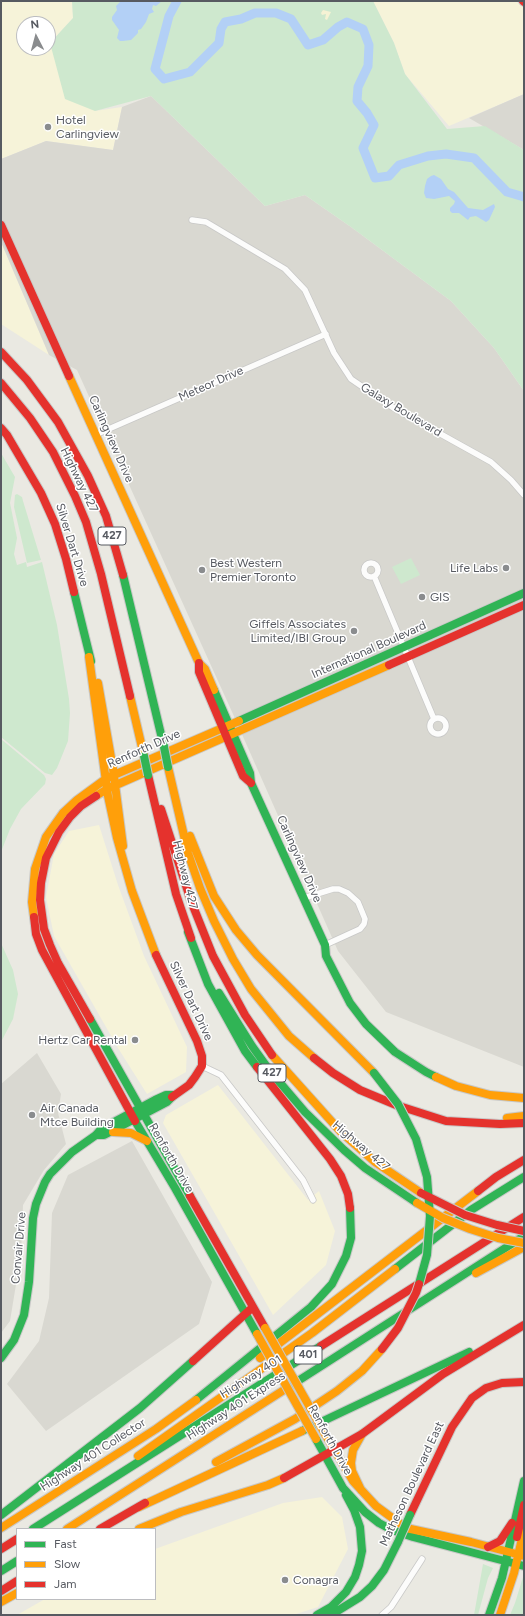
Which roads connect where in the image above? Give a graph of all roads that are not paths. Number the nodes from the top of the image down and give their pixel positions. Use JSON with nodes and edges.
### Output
{"nodes":[{"id":1,"x":192,"y":220,"type":"dead end"},
{"id":2,"x":1,"y":226,"type":"edge"},
{"id":3,"x":326,"y":334,"type":"junction"},
{"id":4,"x":1,"y":352,"type":"edge"},
{"id":5,"x":1,"y":383,"type":"edge"},
{"id":6,"x":1,"y":428,"type":"edge"},
{"id":7,"x":95,"y":435,"type":"junction"},
{"id":8,"x":524,"y":495,"type":"edge"},
{"id":9,"x":374,"y":576,"type":"dead end"},
{"id":10,"x":524,"y":593,"type":"edge"},
{"id":11,"x":524,"y":604,"type":"edge"},
{"id":12,"x":406,"y":652,"type":"junction"},
{"id":13,"x":434,"y":719,"type":"dead end"},
{"id":14,"x":228,"y":730,"type":"junction"},
{"id":15,"x":110,"y":777,"type":"junction"},
{"id":16,"x":149,"y":778,"type":"junction"},
{"id":17,"x":172,"y":785,"type":"junction"},
{"id":18,"x":111,"y":787,"type":"junction"},
{"id":19,"x":304,"y":898,"type":"junction"},
{"id":20,"x":188,"y":932,"type":"junction"},
{"id":21,"x":325,"y":945,"type":"junction"},
{"id":22,"x":202,"y":1066,"type":"junction"},
{"id":23,"x":524,"y":1093,"type":"edge"},
{"id":24,"x":524,"y":1098,"type":"edge"},
{"id":25,"x":142,"y":1111,"type":"junction"},
{"id":26,"x":423,"y":1113,"type":"junction"},
{"id":27,"x":132,"y":1116,"type":"junction"},
{"id":28,"x":524,"y":1116,"type":"edge"},
{"id":29,"x":524,"y":1123,"type":"edge"},
{"id":30,"x":109,"y":1133,"type":"junction"},
{"id":31,"x":96,"y":1135,"type":"junction"},
{"id":32,"x":148,"y":1141,"type":"junction"},
{"id":33,"x":524,"y":1160,"type":"edge"},
{"id":34,"x":524,"y":1177,"type":"edge"},
{"id":35,"x":313,"y":1200,"type":"dead end"},
{"id":36,"x":524,"y":1217,"type":"edge"},
{"id":37,"x":524,"y":1230,"type":"edge"},
{"id":38,"x":524,"y":1236,"type":"edge"},
{"id":39,"x":524,"y":1243,"type":"edge"},
{"id":40,"x":524,"y":1247,"type":"edge"},
{"id":41,"x":419,"y":1302,"type":"junction"},
{"id":42,"x":253,"y":1307,"type":"junction"},
{"id":43,"x":246,"y":1314,"type":"junction"},
{"id":44,"x":524,"y":1324,"type":"edge"},
{"id":45,"x":1,"y":1358,"type":"edge"},
{"id":46,"x":520,"y":1382,"type":"edge"},
{"id":47,"x":196,"y":1400,"type":"junction"},
{"id":48,"x":362,"y":1434,"type":"junction"},
{"id":49,"x":333,"y":1449,"type":"junction"},
{"id":50,"x":325,"y":1454,"type":"junction"},
{"id":51,"x":343,"y":1488,"type":"junction"},
{"id":52,"x":361,"y":1490,"type":"junction"},
{"id":53,"x":92,"y":1491,"type":"junction"},
{"id":54,"x":523,"y":1494,"type":"edge"},
{"id":55,"x":139,"y":1506,"type":"junction"},
{"id":56,"x":1,"y":1516,"type":"edge"},
{"id":57,"x":514,"y":1521,"type":"junction"},
{"id":58,"x":1,"y":1528,"type":"edge"},
{"id":59,"x":35,"y":1528,"type":"edge"},
{"id":60,"x":69,"y":1528,"type":"edge"},
{"id":61,"x":102,"y":1528,"type":"edge"},
{"id":62,"x":141,"y":1528,"type":"edge"},
{"id":63,"x":524,"y":1530,"type":"edge"},
{"id":64,"x":16,"y":1540,"type":"edge"},
{"id":65,"x":488,"y":1547,"type":"junction"},
{"id":66,"x":1,"y":1549,"type":"edge"},
{"id":67,"x":516,"y":1554,"type":"edge"},
{"id":68,"x":422,"y":1560,"type":"dead end"},
{"id":69,"x":16,"y":1562,"type":"edge"},
{"id":70,"x":514,"y":1564,"type":"edge"},
{"id":71,"x":1,"y":1571,"type":"edge"},
{"id":72,"x":16,"y":1582,"type":"edge"},
{"id":73,"x":1,"y":1591,"type":"edge"},
{"id":74,"x":16,"y":1594,"type":"edge"},
{"id":75,"x":1,"y":1602,"type":"edge"},
{"id":76,"x":317,"y":1615,"type":"edge"},
{"id":77,"x":331,"y":1615,"type":"edge"},
{"id":78,"x":382,"y":1615,"type":"edge"},
{"id":79,"x":489,"y":1615,"type":"edge"},
{"id":80,"x":500,"y":1615,"type":"edge"}],
"edges":[{"from":1,"to":3,"type":"street","name":"Galaxy Boulevard"},
{"from":2,"to":7,"type":"main road","name":"Carlingview Drive"},
{"from":3,"to":7,"type":"street","name":"Meteor Drive"},
{"from":3,"to":8,"type":"street","name":"Galaxy Boulevard"},
{"from":4,"to":17,"type":"main road","name":"Highway 427","number":"427","bridge":true},
{"from":5,"to":16,"type":"main road","name":"Highway 427","number":"427","bridge":true},
{"from":6,"to":15,"type":"main road","name":"Silver Dart Drive"},
{"from":7,"to":14,"type":"main road","name":"Carlingview Drive"},
{"from":9,"to":12,"type":"street"},
{"from":10,"to":12,"type":"main road","name":"International Boulevard"},
{"from":11,"to":12,"type":"main road","name":"International Boulevard"},
{"from":12,"to":13,"type":"street"},
{"from":12,"to":14,"type":"main road","name":"International Boulevard"},
{"from":14,"to":15,"type":"main road","name":"Renforth Drive"},
{"from":14,"to":18,"type":"main road","name":"Renforth Drive"},
{"from":14,"to":19,"type":"main road","name":"Carlingview Drive"},
{"from":15,"to":18,"type":"main road","name":"Silver Dart Drive"},
{"from":15,"to":27,"type":"main road","name":"Renforth Drive"},
{"from":16,"to":20,"type":"main road","name":"Highway 427","number":"427"},
{"from":16,"to":37,"type":"main road","bridge":true},
{"from":17,"to":26,"type":"main road","name":"Highway 427","number":"427"},
{"from":17,"to":55,"type":"main road","bridge":true},
{"from":18,"to":22,"type":"main road","name":"Silver Dart Drive"},
{"from":18,"to":25,"type":"main road","name":"Renforth Drive"},
{"from":19,"to":21,"type":"main road","name":"Carlingview Drive"},
{"from":19,"to":21,"type":"street"},
{"from":20,"to":39,"type":"main road","name":"Highway 427","number":"427","bridge":true},
{"from":20,"to":47,"type":"main road"},
{"from":21,"to":23,"type":"main road"},
{"from":21,"to":24,"type":"main road"},
{"from":22,"to":25,"type":"main road","name":"Convair Drive"},
{"from":22,"to":35,"type":"street"},
{"from":25,"to":27,"type":"main road","name":"Convair Drive"},
{"from":25,"to":42,"type":"main road","name":"Renforth Drive"},
{"from":26,"to":28,"type":"main road"},
{"from":26,"to":29,"type":"main road","name":"Highway 427","number":"427"},
{"from":27,"to":30,"type":"main road","name":"Convair Drive"},
{"from":27,"to":31,"type":"main road","name":"Convair Drive"},
{"from":27,"to":32,"type":"main road","name":"Renforth Drive"},
{"from":30,"to":31,"type":"main road","name":"Convair Drive"},
{"from":30,"to":32,"type":"main road"},
{"from":31,"to":45,"type":"main road","name":"Convair Drive"},
{"from":32,"to":43,"type":"main road","name":"Renforth Drive"},
{"from":33,"to":47,"type":"main road"},
{"from":34,"to":53,"type":"main road"},
{"from":36,"to":53,"type":"main road","name":"Highway 401","number":"401"},
{"from":38,"to":41,"type":"main road","number":"401"},
{"from":40,"to":41,"type":"main road"},
{"from":41,"to":60,"type":"main road","name":"Highway 401 Express","number":"401"},
{"from":42,"to":43,"type":"main road"},
{"from":42,"to":49,"type":"main road","name":"Renforth Drive","bridge":true},
{"from":43,"to":50,"type":"main road","name":"Renforth Drive","bridge":true},
{"from":43,"to":56,"type":"main road"},
{"from":44,"to":48,"type":"main road"},
{"from":44,"to":55,"type":"main road"},
{"from":46,"to":77,"type":"main road","name":"Matheson Boulevard East","bridge":true},
{"from":47,"to":58,"type":"main road","name":"Highway 401 Collector"},
{"from":48,"to":49,"type":"main road"},
{"from":48,"to":52,"type":"main road"},
{"from":49,"to":50,"type":"main road"},
{"from":49,"to":52,"type":"main road","name":"Renforth Drive"},
{"from":50,"to":51,"type":"main road","name":"Renforth Drive"},
{"from":50,"to":62,"type":"main road"},
{"from":51,"to":70,"type":"main road","name":"Renforth Drive"},
{"from":51,"to":76,"type":"main road"},
{"from":52,"to":65,"type":"main road","name":"Renforth Drive"},
{"from":53,"to":59,"type":"main road","number":"401"},
{"from":54,"to":57,"type":"main road"},
{"from":54,"to":67,"type":"main road"},
{"from":55,"to":61,"type":"main road"},
{"from":57,"to":65,"type":"main road"},
{"from":57,"to":67,"type":"main road"},
{"from":63,"to":67,"type":"main road"},
{"from":64,"to":66,"type":"main road"},
{"from":65,"to":67,"type":"main road","name":"Renforth Drive"},
{"from":67,"to":70,"type":"main road"},
{"from":68,"to":78,"type":"street"},
{"from":69,"to":71,"type":"main road"},
{"from":70,"to":79,"type":"main road"},
{"from":70,"to":80,"type":"main road"},
{"from":72,"to":73,"type":"main road"},
{"from":74,"to":75,"type":"main road"}]}
